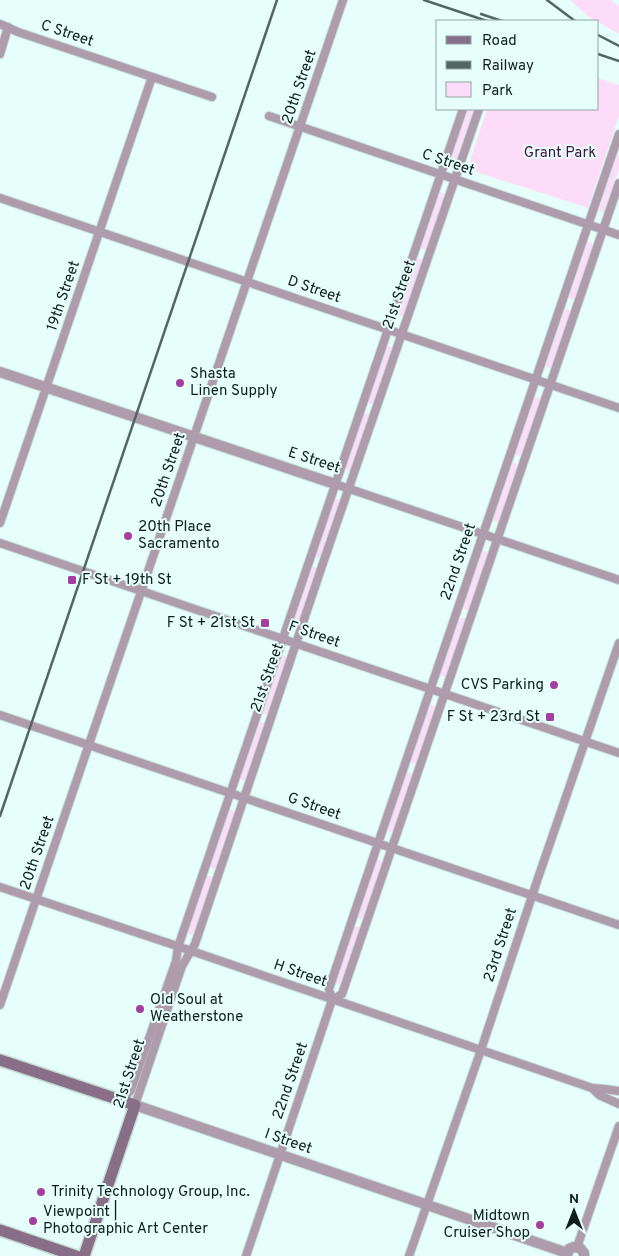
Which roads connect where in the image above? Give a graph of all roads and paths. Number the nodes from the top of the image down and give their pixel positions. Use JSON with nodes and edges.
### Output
{"nodes":[{"id":1,"x":344,"y":0,"type":"edge"},
{"id":2,"x":4,"y":26,"type":"edge"},
{"id":3,"x":0,"y":54,"type":"edge"},
{"id":4,"x":152,"y":77,"type":"junction"},
{"id":5,"x":212,"y":97,"type":"dead end"},
{"id":6,"x":463,"y":110,"type":"edge"},
{"id":7,"x":479,"y":110,"type":"edge"},
{"id":8,"x":269,"y":116,"type":"dead end"},
{"id":9,"x":300,"y":127,"type":"junction"},
{"id":10,"x":619,"y":134,"type":"edge"},
{"id":11,"x":440,"y":174,"type":"junction"},
{"id":12,"x":455,"y":179,"type":"junction"},
{"id":13,"x":619,"y":182,"type":"edge"},
{"id":14,"x":0,"y":198,"type":"edge"},
{"id":15,"x":588,"y":225,"type":"junction"},
{"id":16,"x":602,"y":230,"type":"junction"},
{"id":17,"x":100,"y":232,"type":"junction"},
{"id":18,"x":619,"y":235,"type":"edge"},
{"id":19,"x":246,"y":281,"type":"junction"},
{"id":20,"x":388,"y":329,"type":"junction"},
{"id":21,"x":402,"y":334,"type":"junction"},
{"id":22,"x":0,"y":372,"type":"edge"},
{"id":23,"x":536,"y":380,"type":"junction"},
{"id":24,"x":550,"y":384,"type":"junction"},
{"id":25,"x":47,"y":387,"type":"junction"},
{"id":26,"x":619,"y":408,"type":"edge"},
{"id":27,"x":194,"y":437,"type":"junction"},
{"id":28,"x":335,"y":484,"type":"junction"},
{"id":29,"x":349,"y":489,"type":"junction"},
{"id":30,"x":0,"y":523,"type":"edge"},
{"id":31,"x":483,"y":535,"type":"junction"},
{"id":32,"x":497,"y":540,"type":"junction"},
{"id":33,"x":0,"y":543,"type":"edge"},
{"id":34,"x":619,"y":580,"type":"edge"},
{"id":35,"x":142,"y":591,"type":"junction"},
{"id":36,"x":283,"y":639,"type":"junction"},
{"id":37,"x":296,"y":643,"type":"junction"},
{"id":38,"x":619,"y":643,"type":"edge"},
{"id":39,"x":430,"y":689,"type":"junction"},
{"id":40,"x":445,"y":694,"type":"junction"},
{"id":41,"x":0,"y":715,"type":"edge"},
{"id":42,"x":585,"y":741,"type":"junction"},
{"id":43,"x":89,"y":745,"type":"junction"},
{"id":44,"x":619,"y":753,"type":"edge"},
{"id":45,"x":230,"y":794,"type":"junction"},
{"id":46,"x":244,"y":798,"type":"junction"},
{"id":47,"x":378,"y":843,"type":"junction"},
{"id":48,"x":392,"y":848,"type":"junction"},
{"id":49,"x":0,"y":887,"type":"edge"},
{"id":50,"x":532,"y":895,"type":"junction"},
{"id":51,"x":36,"y":899,"type":"junction"},
{"id":52,"x":619,"y":925,"type":"edge"},
{"id":53,"x":178,"y":947,"type":"junction"},
{"id":54,"x":190,"y":951,"type":"junction"},
{"id":55,"x":332,"y":1000,"type":"junction"},
{"id":56,"x":0,"y":1006,"type":"edge"},
{"id":57,"x":481,"y":1050,"type":"junction"},
{"id":58,"x":0,"y":1060,"type":"edge"},
{"id":59,"x":592,"y":1088,"type":"junction"},
{"id":60,"x":619,"y":1091,"type":"edge"},
{"id":61,"x":121,"y":1100,"type":"junction"},
{"id":62,"x":619,"y":1104,"type":"edge"},
{"id":63,"x":135,"y":1105,"type":"junction"},
{"id":64,"x":619,"y":1126,"type":"edge"},
{"id":65,"x":280,"y":1155,"type":"junction"},
{"id":66,"x":427,"y":1204,"type":"junction"},
{"id":67,"x":0,"y":1230,"type":"edge"},
{"id":68,"x":577,"y":1247,"type":"junction"},
{"id":69,"x":567,"y":1255,"type":"edge"},
{"id":70,"x":76,"y":1256,"type":"edge"},
{"id":71,"x":84,"y":1256,"type":"edge"},
{"id":72,"x":246,"y":1256,"type":"edge"},
{"id":73,"x":409,"y":1256,"type":"edge"},
{"id":74,"x":584,"y":1256,"type":"edge"}],
"edges":[{"from":1,"to":9,"type":"street","name":"20th Street"},
{"from":2,"to":3,"type":"street"},
{"from":2,"to":4,"type":"street","name":"C Street"},
{"from":4,"to":5,"type":"street","name":"C Street"},
{"from":4,"to":17,"type":"street","name":"19th Street"},
{"from":6,"to":11,"type":"street","name":"21st Street"},
{"from":7,"to":12,"type":"street","name":"21st Street"},
{"from":8,"to":9,"type":"street","name":"C Street"},
{"from":9,"to":11,"type":"street","name":"C Street"},
{"from":9,"to":19,"type":"street","name":"20th Street"},
{"from":10,"to":15,"type":"street","name":"22nd Street"},
{"from":11,"to":12,"type":"street","name":"C Street"},
{"from":11,"to":20,"type":"street","name":"21st Street"},
{"from":12,"to":15,"type":"street","name":"C Street"},
{"from":12,"to":21,"type":"street","name":"21st Street"},
{"from":13,"to":16,"type":"street","name":"22nd Street"},
{"from":14,"to":17,"type":"street","name":"D Street"},
{"from":15,"to":16,"type":"street","name":"C Street"},
{"from":15,"to":23,"type":"street","name":"22nd Street"},
{"from":16,"to":18,"type":"street","name":"C Street"},
{"from":16,"to":24,"type":"street","name":"22nd Street"},
{"from":17,"to":19,"type":"street","name":"D Street"},
{"from":17,"to":25,"type":"street","name":"19th Street"},
{"from":19,"to":20,"type":"street","name":"D Street"},
{"from":19,"to":27,"type":"street","name":"20th Street"},
{"from":20,"to":21,"type":"street","name":"D Street"},
{"from":20,"to":28,"type":"street","name":"21st Street"},
{"from":21,"to":23,"type":"street","name":"D Street"},
{"from":21,"to":29,"type":"street","name":"21st Street"},
{"from":22,"to":25,"type":"street","name":"E Street"},
{"from":23,"to":24,"type":"street","name":"D Street"},
{"from":23,"to":31,"type":"street","name":"22nd Street"},
{"from":24,"to":26,"type":"street","name":"D Street"},
{"from":24,"to":32,"type":"street","name":"22nd Street"},
{"from":25,"to":27,"type":"street","name":"E Street"},
{"from":25,"to":30,"type":"street","name":"19th Street"},
{"from":27,"to":28,"type":"street","name":"E Street"},
{"from":27,"to":35,"type":"street","name":"20th Street"},
{"from":28,"to":29,"type":"street","name":"E Street"},
{"from":28,"to":36,"type":"street","name":"21st Street"},
{"from":29,"to":31,"type":"street","name":"E Street"},
{"from":29,"to":37,"type":"street","name":"21st Street"},
{"from":31,"to":32,"type":"street","name":"E Street"},
{"from":31,"to":39,"type":"street","name":"22nd Street"},
{"from":32,"to":34,"type":"street","name":"E Street"},
{"from":32,"to":40,"type":"street","name":"22nd Street"},
{"from":33,"to":35,"type":"street","name":"F Street"},
{"from":35,"to":36,"type":"street","name":"F Street"},
{"from":35,"to":43,"type":"street","name":"20th Street"},
{"from":36,"to":37,"type":"street","name":"F Street"},
{"from":36,"to":45,"type":"street","name":"21st Street"},
{"from":37,"to":39,"type":"street","name":"F Street"},
{"from":37,"to":46,"type":"street","name":"21st Street"},
{"from":38,"to":42,"type":"street","name":"23rd Street"},
{"from":39,"to":40,"type":"street","name":"F Street"},
{"from":39,"to":47,"type":"street","name":"22nd Street"},
{"from":40,"to":42,"type":"street","name":"F Street"},
{"from":40,"to":48,"type":"street","name":"22nd Street"},
{"from":41,"to":43,"type":"street","name":"G Street"},
{"from":42,"to":44,"type":"street","name":"F Street"},
{"from":42,"to":50,"type":"street","name":"23rd Street"},
{"from":43,"to":45,"type":"street","name":"G Street"},
{"from":43,"to":51,"type":"street","name":"20th Street"},
{"from":45,"to":46,"type":"street","name":"G Street"},
{"from":45,"to":53,"type":"street","name":"21st Street"},
{"from":46,"to":47,"type":"street","name":"G Street"},
{"from":46,"to":54,"type":"street","name":"21st Street"},
{"from":47,"to":48,"type":"street","name":"G Street"},
{"from":47,"to":55,"type":"street","name":"22nd Street"},
{"from":48,"to":50,"type":"street","name":"G Street"},
{"from":48,"to":55,"type":"street","name":"22nd Street"},
{"from":49,"to":51,"type":"street","name":"H Street"},
{"from":50,"to":52,"type":"street","name":"G Street"},
{"from":50,"to":57,"type":"street","name":"23rd Street"},
{"from":51,"to":53,"type":"street","name":"H Street"},
{"from":51,"to":56,"type":"street","name":"20th Street"},
{"from":53,"to":54,"type":"street","name":"H Street"},
{"from":53,"to":61,"type":"street","name":"21st Street"},
{"from":54,"to":55,"type":"street","name":"H Street"},
{"from":54,"to":63,"type":"street","name":"21st Street"},
{"from":55,"to":57,"type":"street","name":"H Street"},
{"from":55,"to":65,"type":"street","name":"22nd Street"},
{"from":57,"to":59,"type":"street","name":"H Street"},
{"from":57,"to":66,"type":"street","name":"23rd Street"},
{"from":58,"to":61,"type":"main road","name":"I Street"},
{"from":59,"to":60,"type":"street","name":"H Street"},
{"from":59,"to":62,"type":"street","name":"H Street"},
{"from":61,"to":63,"type":"main road","name":"I Street"},
{"from":63,"to":65,"type":"street","name":"I Street"},
{"from":63,"to":71,"type":"main road","name":"21st Street"},
{"from":64,"to":68,"type":"street"},
{"from":65,"to":66,"type":"street","name":"I Street"},
{"from":65,"to":72,"type":"street","name":"22nd Street"},
{"from":66,"to":69,"type":"street","name":"I Street"},
{"from":66,"to":73,"type":"street","name":"23rd Street"},
{"from":67,"to":70,"type":"main road"},
{"from":68,"to":69,"type":"street"},
{"from":68,"to":74,"type":"street"}]}
